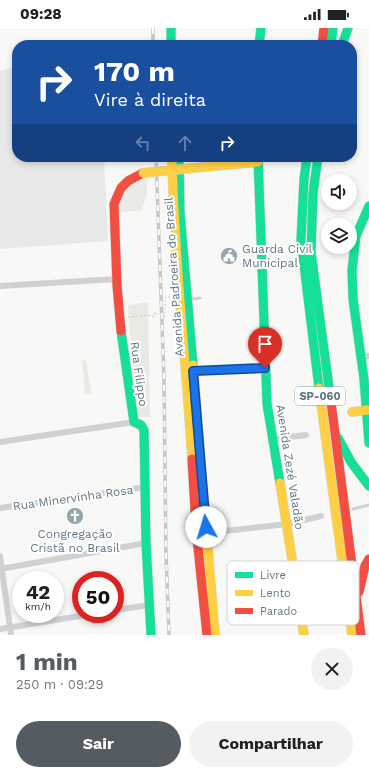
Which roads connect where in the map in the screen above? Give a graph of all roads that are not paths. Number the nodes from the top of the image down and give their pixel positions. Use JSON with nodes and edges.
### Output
{"nodes":[{"id":1,"x":171,"y":28,"type":"edge"},
{"id":2,"x":177,"y":28,"type":"edge"},
{"id":3,"x":261,"y":28,"type":"edge"},
{"id":4,"x":323,"y":28,"type":"edge"},
{"id":5,"x":333,"y":28,"type":"edge"},
{"id":6,"x":348,"y":28,"type":"edge"},
{"id":7,"x":171,"y":40,"type":"edge"},
{"id":8,"x":177,"y":40,"type":"edge"},
{"id":9,"x":260,"y":40,"type":"edge"},
{"id":10,"x":324,"y":40,"type":"edge"},
{"id":11,"x":327,"y":40,"type":"edge"},
{"id":12,"x":344,"y":40,"type":"edge"},
{"id":13,"x":172,"y":162,"type":"edge"},
{"id":14,"x":179,"y":162,"type":"edge"},
{"id":15,"x":237,"y":162,"type":"edge"},
{"id":16,"x":258,"y":162,"type":"edge"},
{"id":17,"x":306,"y":162,"type":"edge"},
{"id":18,"x":317,"y":162,"type":"edge"},
{"id":19,"x":369,"y":206,"type":"edge"},
{"id":20,"x":117,"y":279,"type":"junction"},
{"id":21,"x":0,"y":286,"type":"edge"},
{"id":22,"x":200,"y":298,"type":"dead end"},
{"id":23,"x":187,"y":300,"type":"junction"},
{"id":24,"x":365,"y":357,"type":"edge"},
{"id":25,"x":265,"y":368,"type":"junction"},
{"id":26,"x":193,"y":371,"type":"junction"},
{"id":27,"x":367,"y":410,"type":"junction"},
{"id":28,"x":352,"y":412,"type":"dead end"},
{"id":29,"x":134,"y":422,"type":"junction"},
{"id":30,"x":334,"y":431,"type":"junction"},
{"id":31,"x":306,"y":435,"type":"dead end"},
{"id":32,"x":272,"y":439,"type":"junction"},
{"id":33,"x":0,"y":442,"type":"edge"},
{"id":34,"x":369,"y":443,"type":"edge"},
{"id":35,"x":369,"y":486,"type":"edge"},
{"id":36,"x":146,"y":487,"type":"junction"},
{"id":37,"x":369,"y":505,"type":"edge"},
{"id":38,"x":0,"y":508,"type":"edge"},
{"id":39,"x":353,"y":509,"type":"dead end"},
{"id":40,"x":321,"y":516,"type":"dead end"},
{"id":41,"x":287,"y":524,"type":"junction"},
{"id":42,"x":207,"y":530,"type":"junction"},
{"id":43,"x":197,"y":531,"type":"junction"},
{"id":44,"x":146,"y":543,"type":"junction"},
{"id":45,"x":0,"y":556,"type":"edge"},
{"id":46,"x":293,"y":561,"type":"edge"},
{"id":47,"x":342,"y":561,"type":"edge"},
{"id":48,"x":352,"y":561,"type":"edge"},
{"id":49,"x":368,"y":563,"type":"edge"},
{"id":50,"x":1,"y":568,"type":"edge"},
{"id":51,"x":359,"y":592,"type":"edge"},
{"id":52,"x":150,"y":605,"type":"junction"},
{"id":53,"x":124,"y":609,"type":"edge"},
{"id":54,"x":359,"y":613,"type":"edge"},
{"id":55,"x":72,"y":617,"type":"edge"},
{"id":56,"x":302,"y":625,"type":"edge"},
{"id":57,"x":351,"y":625,"type":"edge"},
{"id":58,"x":10,"y":628,"type":"junction"},
{"id":59,"x":0,"y":629,"type":"edge"},
{"id":60,"x":11,"y":635,"type":"edge"},
{"id":61,"x":151,"y":635,"type":"edge"},
{"id":62,"x":207,"y":635,"type":"edge"},
{"id":63,"x":214,"y":635,"type":"edge"},
{"id":64,"x":304,"y":635,"type":"edge"},
{"id":65,"x":352,"y":635,"type":"edge"},
{"id":66,"x":362,"y":635,"type":"edge"}],
"edges":[{"from":1,"to":7,"type":"main road"},
{"from":2,"to":8,"type":"main road"},
{"from":3,"to":9,"type":"main road"},
{"from":4,"to":10,"type":"main road"},
{"from":5,"to":11,"type":"main road"},
{"from":6,"to":12,"type":"main road"},
{"from":13,"to":43,"type":"main road","name":"Avenida Padroeira do Brasil"},
{"from":14,"to":23,"type":"main road","name":"Avenida Padroeira do Brasil"},
{"from":15,"to":20,"type":"main road","name":"Rua Filippo","bridge":true},
{"from":16,"to":25,"type":"main road","name":"Avenida Zezé Valadão"},
{"from":17,"to":47,"type":"main road","number":"SP-060"},
{"from":18,"to":30,"type":"main road","number":"SP-060"},
{"from":19,"to":24,"type":"main road"},
{"from":20,"to":21,"type":"street"},
{"from":20,"to":29,"type":"main road","name":"Rua Filippo"},
{"from":22,"to":23,"type":"lane"},
{"from":23,"to":26,"type":"main road","name":"Avenida Padroeira do Brasil"},
{"from":24,"to":27,"type":"main road"},
{"from":25,"to":26,"type":"street"},
{"from":25,"to":32,"type":"main road","name":"Avenida Zezé Valadão"},
{"from":26,"to":42,"type":"main road","name":"Avenida Padroeira do Brasil"},
{"from":27,"to":28,"type":"main road"},
{"from":27,"to":34,"type":"main road"},
{"from":29,"to":33,"type":"street"},
{"from":29,"to":36,"type":"main road","name":"Rua Filippo"},
{"from":30,"to":35,"type":"main road"},
{"from":30,"to":48,"type":"main road","number":"SP-060"},
{"from":31,"to":32,"type":"street"},
{"from":32,"to":41,"type":"main road","name":"Avenida Zezé Valadão"},
{"from":36,"to":38,"type":"street","name":"Rua Minervinha Rosa"},
{"from":36,"to":44,"type":"main road","name":"Rua Filippo"},
{"from":37,"to":39,"type":"lane"},
{"from":40,"to":41,"type":"street"},
{"from":41,"to":42,"type":"street"},
{"from":41,"to":46,"type":"main road","name":"Avenida Zezé Valadão"},
{"from":42,"to":43,"type":"main road"},
{"from":42,"to":63,"type":"main road","name":"Avenida Padroeira do Brasil"},
{"from":43,"to":62,"type":"main road","name":"Avenida Padroeira do Brasil"},
{"from":44,"to":50,"type":"street"},
{"from":44,"to":52,"type":"main road","name":"Rua Filippo"},
{"from":45,"to":50,"type":"street"},
{"from":49,"to":51,"type":"main road"},
{"from":50,"to":58,"type":"street"},
{"from":52,"to":53,"type":"street"},
{"from":52,"to":61,"type":"main road","name":"Rua Filippo"},
{"from":54,"to":66,"type":"main road","number":"SP-060"},
{"from":55,"to":58,"type":"street"},
{"from":56,"to":64,"type":"main road","name":"Avenida Zezé Valadão"},
{"from":57,"to":65,"type":"main road","number":"SP-060"},
{"from":58,"to":59,"type":"street"},
{"from":58,"to":60,"type":"street"}]}
